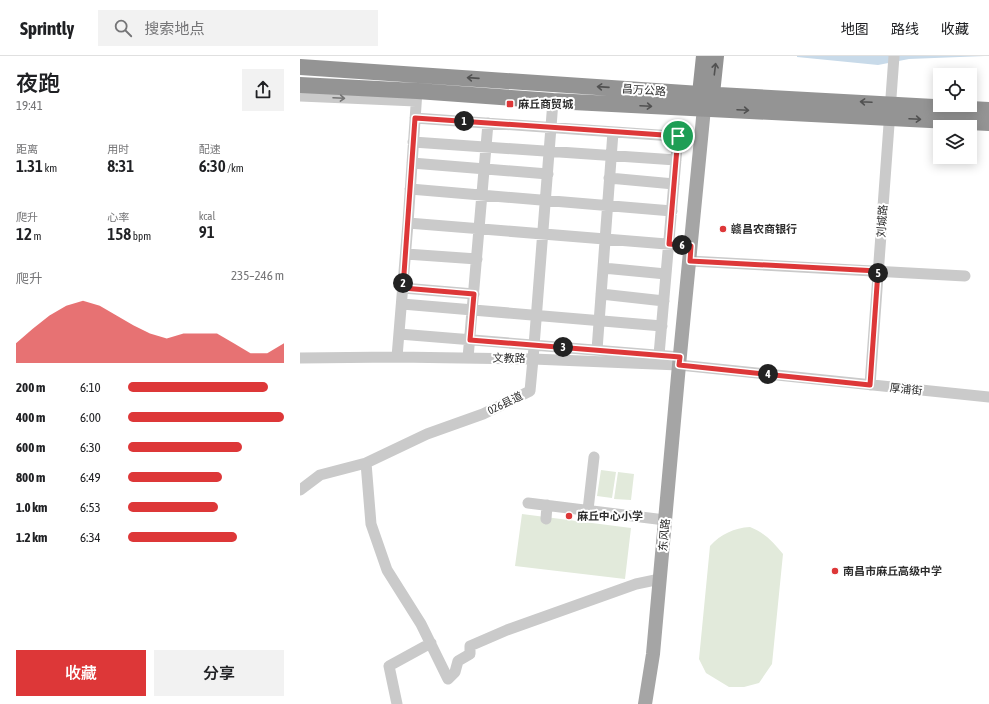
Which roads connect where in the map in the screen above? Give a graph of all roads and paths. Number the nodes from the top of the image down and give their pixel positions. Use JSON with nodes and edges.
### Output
{"nodes":[{"id":1,"x":704,"y":56,"type":"edge"},
{"id":2,"x":716,"y":56,"type":"edge"},
{"id":3,"x":894,"y":56,"type":"edge"},
{"id":4,"x":300,"y":60,"type":"edge"},
{"id":5,"x":300,"y":67,"type":"edge"},
{"id":6,"x":355,"y":70,"type":"junction"},
{"id":7,"x":300,"y":85,"type":"edge"},
{"id":8,"x":300,"y":96,"type":"edge"},
{"id":9,"x":416,"y":96,"type":"junction"},
{"id":10,"x":705,"y":99,"type":"junction"},
{"id":11,"x":553,"y":101,"type":"junction"},
{"id":12,"x":989,"y":110,"type":"edge"},
{"id":13,"x":890,"y":111,"type":"junction"},
{"id":14,"x":415,"y":118,"type":"junction"},
{"id":15,"x":488,"y":123,"type":"junction"},
{"id":16,"x":989,"y":123,"type":"edge"},
{"id":17,"x":551,"y":127,"type":"junction"},
{"id":18,"x":612,"y":132,"type":"junction"},
{"id":19,"x":678,"y":136,"type":"junction"},
{"id":20,"x":701,"y":138,"type":"junction"},
{"id":21,"x":414,"y":142,"type":"junction"},
{"id":22,"x":486,"y":147,"type":"junction"},
{"id":23,"x":549,"y":151,"type":"junction"},
{"id":24,"x":611,"y":155,"type":"junction"},
{"id":25,"x":676,"y":160,"type":"junction"},
{"id":26,"x":412,"y":163,"type":"junction"},
{"id":27,"x":485,"y":169,"type":"junction"},
{"id":28,"x":548,"y":174,"type":"junction"},
{"id":29,"x":609,"y":178,"type":"junction"},
{"id":30,"x":674,"y":184,"type":"junction"},
{"id":31,"x":410,"y":189,"type":"junction"},
{"id":32,"x":482,"y":195,"type":"junction"},
{"id":33,"x":546,"y":200,"type":"junction"},
{"id":34,"x":607,"y":205,"type":"junction"},
{"id":35,"x":672,"y":211,"type":"junction"},
{"id":36,"x":408,"y":223,"type":"junction"},
{"id":37,"x":479,"y":229,"type":"junction"},
{"id":38,"x":543,"y":234,"type":"junction"},
{"id":39,"x":605,"y":239,"type":"junction"},
{"id":40,"x":669,"y":244,"type":"junction"},
{"id":41,"x":691,"y":246,"type":"junction"},
{"id":42,"x":406,"y":254,"type":"junction"},
{"id":43,"x":477,"y":259,"type":"junction"},
{"id":44,"x":690,"y":261,"type":"junction"},
{"id":45,"x":602,"y":268,"type":"junction"},
{"id":46,"x":878,"y":271,"type":"junction"},
{"id":47,"x":666,"y":274,"type":"junction"},
{"id":48,"x":965,"y":276,"type":"dead end"},
{"id":49,"x":403,"y":288,"type":"junction"},
{"id":50,"x":474,"y":294,"type":"junction"},
{"id":51,"x":601,"y":294,"type":"junction"},
{"id":52,"x":664,"y":301,"type":"junction"},
{"id":53,"x":402,"y":304,"type":"junction"},
{"id":54,"x":472,"y":310,"type":"junction"},
{"id":55,"x":536,"y":315,"type":"junction"},
{"id":56,"x":599,"y":320,"type":"junction"},
{"id":57,"x":662,"y":326,"type":"junction"},
{"id":58,"x":399,"y":334,"type":"junction"},
{"id":59,"x":470,"y":340,"type":"junction"},
{"id":60,"x":534,"y":345,"type":"junction"},
{"id":61,"x":596,"y":350,"type":"junction"},
{"id":62,"x":659,"y":355,"type":"junction"},
{"id":63,"x":397,"y":357,"type":"junction"},
{"id":64,"x":300,"y":358,"type":"edge"},
{"id":65,"x":468,"y":358,"type":"junction"},
{"id":66,"x":533,"y":359,"type":"junction"},
{"id":67,"x":679,"y":361,"type":"junction"},
{"id":68,"x":870,"y":385,"type":"junction"},
{"id":69,"x":989,"y":397,"type":"edge"},
{"id":70,"x":594,"y":456,"type":"dead end"},
{"id":71,"x":366,"y":463,"type":"junction"},
{"id":72,"x":300,"y":490,"type":"edge"},
{"id":73,"x":528,"y":503,"type":"dead end"},
{"id":74,"x":547,"y":506,"type":"junction"},
{"id":75,"x":588,"y":510,"type":"junction"},
{"id":76,"x":546,"y":519,"type":"dead end"},
{"id":77,"x":665,"y":520,"type":"junction"},
{"id":78,"x":660,"y":579,"type":"junction"},
{"id":79,"x":431,"y":643,"type":"junction"},
{"id":80,"x":397,"y":704,"type":"edge"},
{"id":81,"x":645,"y":704,"type":"edge"}],
"edges":[{"from":1,"to":10,"type":"highway"},
{"from":10,"to":2,"type":"highway","one_way":true},
{"from":3,"to":13,"type":"street","name":"刘城路"},
{"from":4,"to":6,"type":"main road"},
{"from":5,"to":6,"type":"highway","name":"昌万公路"},
{"from":10,"to":6,"type":"highway","name":"昌万公路","one_way":true},
{"from":7,"to":9,"type":"highway","name":"昌万公路"},
{"from":8,"to":9,"type":"street","one_way":true},
{"from":9,"to":11,"type":"highway","name":"昌万公路"},
{"from":9,"to":14,"type":"street"},
{"from":11,"to":10,"type":"highway","name":"昌万公路","one_way":true},
{"from":10,"to":13,"type":"highway","name":"昌万公路"},
{"from":10,"to":20,"type":"main road"},
{"from":11,"to":17,"type":"street","name":"文教路"},
{"from":12,"to":13,"type":"highway","name":"昌万公路"},
{"from":13,"to":16,"type":"highway","name":"昌万公路","one_way":true},
{"from":13,"to":46,"type":"street","name":"刘城路"},
{"from":14,"to":15,"type":"street"},
{"from":14,"to":21,"type":"street"},
{"from":15,"to":17,"type":"street"},
{"from":15,"to":22,"type":"street"},
{"from":17,"to":18,"type":"street"},
{"from":17,"to":23,"type":"street","name":"文教路"},
{"from":18,"to":19,"type":"street"},
{"from":18,"to":24,"type":"street"},
{"from":19,"to":20,"type":"street"},
{"from":19,"to":25,"type":"street"},
{"from":20,"to":41,"type":"main road"},
{"from":21,"to":22,"type":"street"},
{"from":21,"to":26,"type":"street"},
{"from":22,"to":23,"type":"street"},
{"from":22,"to":27,"type":"street"},
{"from":23,"to":24,"type":"street"},
{"from":23,"to":28,"type":"street","name":"文教路"},
{"from":24,"to":25,"type":"street"},
{"from":24,"to":29,"type":"street"},
{"from":25,"to":30,"type":"street"},
{"from":26,"to":27,"type":"street"},
{"from":26,"to":31,"type":"street"},
{"from":27,"to":28,"type":"street"},
{"from":27,"to":32,"type":"street"},
{"from":28,"to":33,"type":"street","name":"文教路"},
{"from":29,"to":30,"type":"street"},
{"from":29,"to":34,"type":"street"},
{"from":30,"to":35,"type":"street"},
{"from":31,"to":32,"type":"street"},
{"from":31,"to":36,"type":"street"},
{"from":32,"to":33,"type":"street"},
{"from":32,"to":37,"type":"street"},
{"from":33,"to":34,"type":"street"},
{"from":33,"to":38,"type":"street","name":"文教路"},
{"from":34,"to":35,"type":"street"},
{"from":34,"to":39,"type":"street"},
{"from":35,"to":40,"type":"street"},
{"from":36,"to":37,"type":"street"},
{"from":36,"to":42,"type":"street"},
{"from":37,"to":38,"type":"street"},
{"from":37,"to":43,"type":"street"},
{"from":38,"to":39,"type":"street"},
{"from":38,"to":55,"type":"street","name":"文教路"},
{"from":39,"to":40,"type":"street"},
{"from":39,"to":45,"type":"street"},
{"from":40,"to":41,"type":"street"},
{"from":40,"to":47,"type":"street"},
{"from":41,"to":44,"type":"main road"},
{"from":42,"to":43,"type":"street"},
{"from":42,"to":49,"type":"street"},
{"from":43,"to":50,"type":"street"},
{"from":44,"to":46,"type":"street"},
{"from":44,"to":67,"type":"main road"},
{"from":45,"to":47,"type":"street"},
{"from":45,"to":51,"type":"street"},
{"from":46,"to":48,"type":"street"},
{"from":46,"to":68,"type":"street","name":"刘城路"},
{"from":47,"to":52,"type":"street"},
{"from":49,"to":50,"type":"street"},
{"from":49,"to":53,"type":"street"},
{"from":50,"to":54,"type":"street"},
{"from":51,"to":52,"type":"street"},
{"from":51,"to":56,"type":"street"},
{"from":52,"to":57,"type":"street"},
{"from":53,"to":54,"type":"street"},
{"from":53,"to":58,"type":"street"},
{"from":54,"to":55,"type":"street"},
{"from":54,"to":59,"type":"street"},
{"from":55,"to":56,"type":"street"},
{"from":55,"to":60,"type":"street","name":"文教路"},
{"from":56,"to":57,"type":"street"},
{"from":56,"to":61,"type":"street"},
{"from":57,"to":62,"type":"street"},
{"from":58,"to":59,"type":"street"},
{"from":58,"to":63,"type":"street"},
{"from":59,"to":60,"type":"street"},
{"from":59,"to":65,"type":"street"},
{"from":60,"to":61,"type":"street"},
{"from":60,"to":66,"type":"street","name":"文教路"},
{"from":61,"to":62,"type":"street"},
{"from":62,"to":67,"type":"street"},
{"from":63,"to":64,"type":"street","name":"文教路"},
{"from":63,"to":65,"type":"street","name":"文教路"},
{"from":65,"to":66,"type":"street","name":"文教路"},
{"from":66,"to":67,"type":"street"},
{"from":66,"to":71,"type":"street","name":"026县道"},
{"from":67,"to":68,"type":"street","name":"厚浦街"},
{"from":67,"to":77,"type":"main road","name":"东风路"},
{"from":68,"to":69,"type":"street","name":"厚浦街"},
{"from":70,"to":75,"type":"street"},
{"from":71,"to":72,"type":"street","name":"026县道"},
{"from":71,"to":79,"type":"street"},
{"from":73,"to":74,"type":"street"},
{"from":74,"to":75,"type":"street"},
{"from":74,"to":76,"type":"street"},
{"from":75,"to":77,"type":"street"},
{"from":77,"to":78,"type":"main road","name":"东风路"},
{"from":78,"to":79,"type":"street"},
{"from":78,"to":81,"type":"main road","name":"东风路"},
{"from":79,"to":80,"type":"street"}]}
